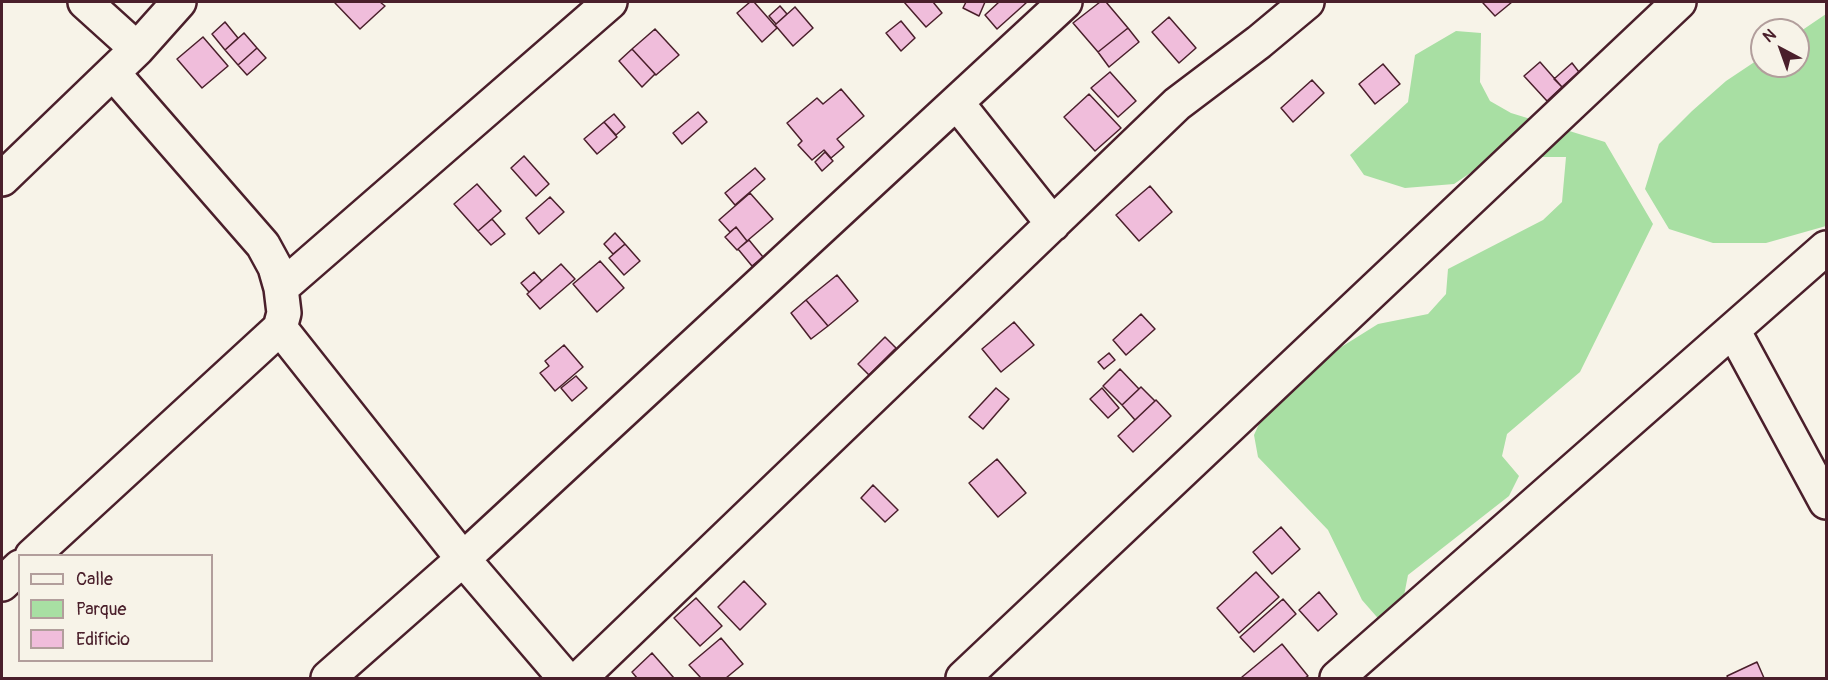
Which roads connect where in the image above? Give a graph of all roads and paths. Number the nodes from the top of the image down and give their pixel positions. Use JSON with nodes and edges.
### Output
{"nodes":[{"id":1,"x":85,"y":2,"type":"edge"},
{"id":2,"x":179,"y":2,"type":"edge"},
{"id":3,"x":610,"y":2,"type":"edge"},
{"id":4,"x":1065,"y":2,"type":"edge"},
{"id":5,"x":1307,"y":2,"type":"edge"},
{"id":6,"x":1680,"y":2,"type":"edge"},
{"id":7,"x":137,"y":49,"type":"junction"},
{"id":8,"x":113,"y":73,"type":"junction"},
{"id":9,"x":957,"y":103,"type":"junction"},
{"id":10,"x":2,"y":179,"type":"edge"},
{"id":11,"x":1053,"y":224,"type":"junction"},
{"id":12,"x":1827,"y":248,"type":"edge"},
{"id":13,"x":281,"y":288,"type":"junction"},
{"id":14,"x":280,"y":328,"type":"junction"},
{"id":15,"x":1733,"y":330,"type":"junction"},
{"id":16,"x":1827,"y":502,"type":"edge"},
{"id":17,"x":33,"y":554,"type":"edge"},
{"id":18,"x":463,"y":559,"type":"junction"},
{"id":19,"x":18,"y":569,"type":"edge"},
{"id":20,"x":2,"y":584,"type":"edge"},
{"id":21,"x":328,"y":678,"type":"edge"},
{"id":22,"x":565,"y":678,"type":"edge"},
{"id":23,"x":580,"y":678,"type":"edge"},
{"id":24,"x":963,"y":678,"type":"edge"},
{"id":25,"x":1337,"y":678,"type":"edge"}],
"edges":[{"from":1,"to":7,"type":"street"},
{"from":2,"to":7,"type":"street"},
{"from":3,"to":13,"type":"street"},
{"from":4,"to":9,"type":"street"},
{"from":5,"to":11,"type":"street"},
{"from":6,"to":24,"type":"street"},
{"from":7,"to":8,"type":"street"},
{"from":8,"to":10,"type":"street"},
{"from":8,"to":13,"type":"street"},
{"from":9,"to":11,"type":"street"},
{"from":9,"to":18,"type":"street"},
{"from":11,"to":23,"type":"street"},
{"from":12,"to":15,"type":"street"},
{"from":13,"to":14,"type":"street"},
{"from":14,"to":17,"type":"street"},
{"from":14,"to":18,"type":"street"},
{"from":15,"to":16,"type":"street"},
{"from":15,"to":25,"type":"street"},
{"from":18,"to":21,"type":"street"},
{"from":18,"to":22,"type":"street"},
{"from":19,"to":20,"type":"street"}]}
